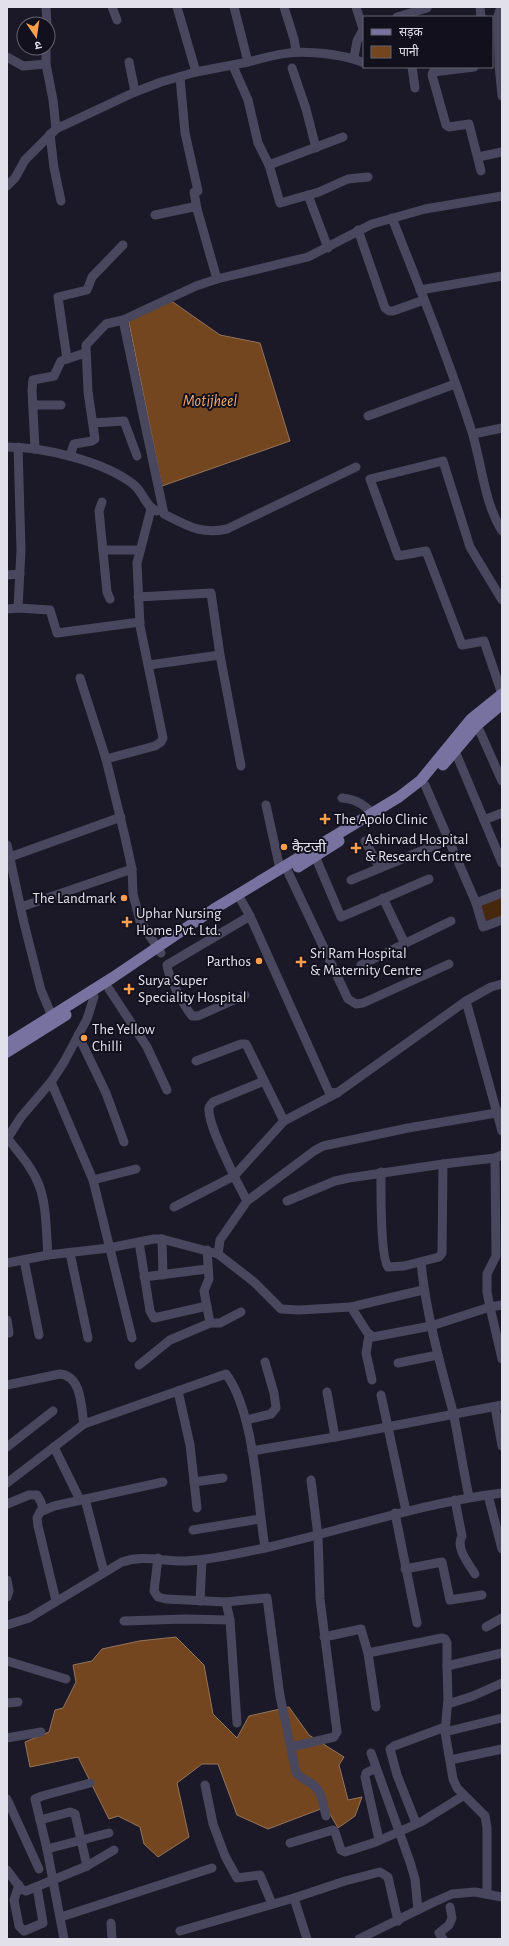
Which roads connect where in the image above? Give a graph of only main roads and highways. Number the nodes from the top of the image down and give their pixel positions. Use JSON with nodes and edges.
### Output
{"nodes":[{"id":1,"x":502,"y":694,"type":"edge"},
{"id":2,"x":502,"y":704,"type":"edge"},
{"id":3,"x":375,"y":815,"type":"junction"},
{"id":4,"x":284,"y":871,"type":"junction"},
{"id":5,"x":159,"y":950,"type":"junction"},
{"id":6,"x":93,"y":994,"type":"junction"},
{"id":7,"x":53,"y":1019,"type":"junction"},
{"id":8,"x":7,"y":1044,"type":"edge"},
{"id":9,"x":7,"y":1052,"type":"edge"}],
"edges":[{"from":1,"to":3,"type":"main road"},
{"from":2,"to":3,"type":"main road"},
{"from":3,"to":4,"type":"main road"},
{"from":3,"to":4,"type":"main road"},
{"from":4,"to":5,"type":"main road"},
{"from":4,"to":5,"type":"main road"},
{"from":5,"to":6,"type":"main road"},
{"from":5,"to":6,"type":"main road"},
{"from":6,"to":7,"type":"main road"},
{"from":7,"to":8,"type":"main road"},
{"from":7,"to":9,"type":"main road"}]}
